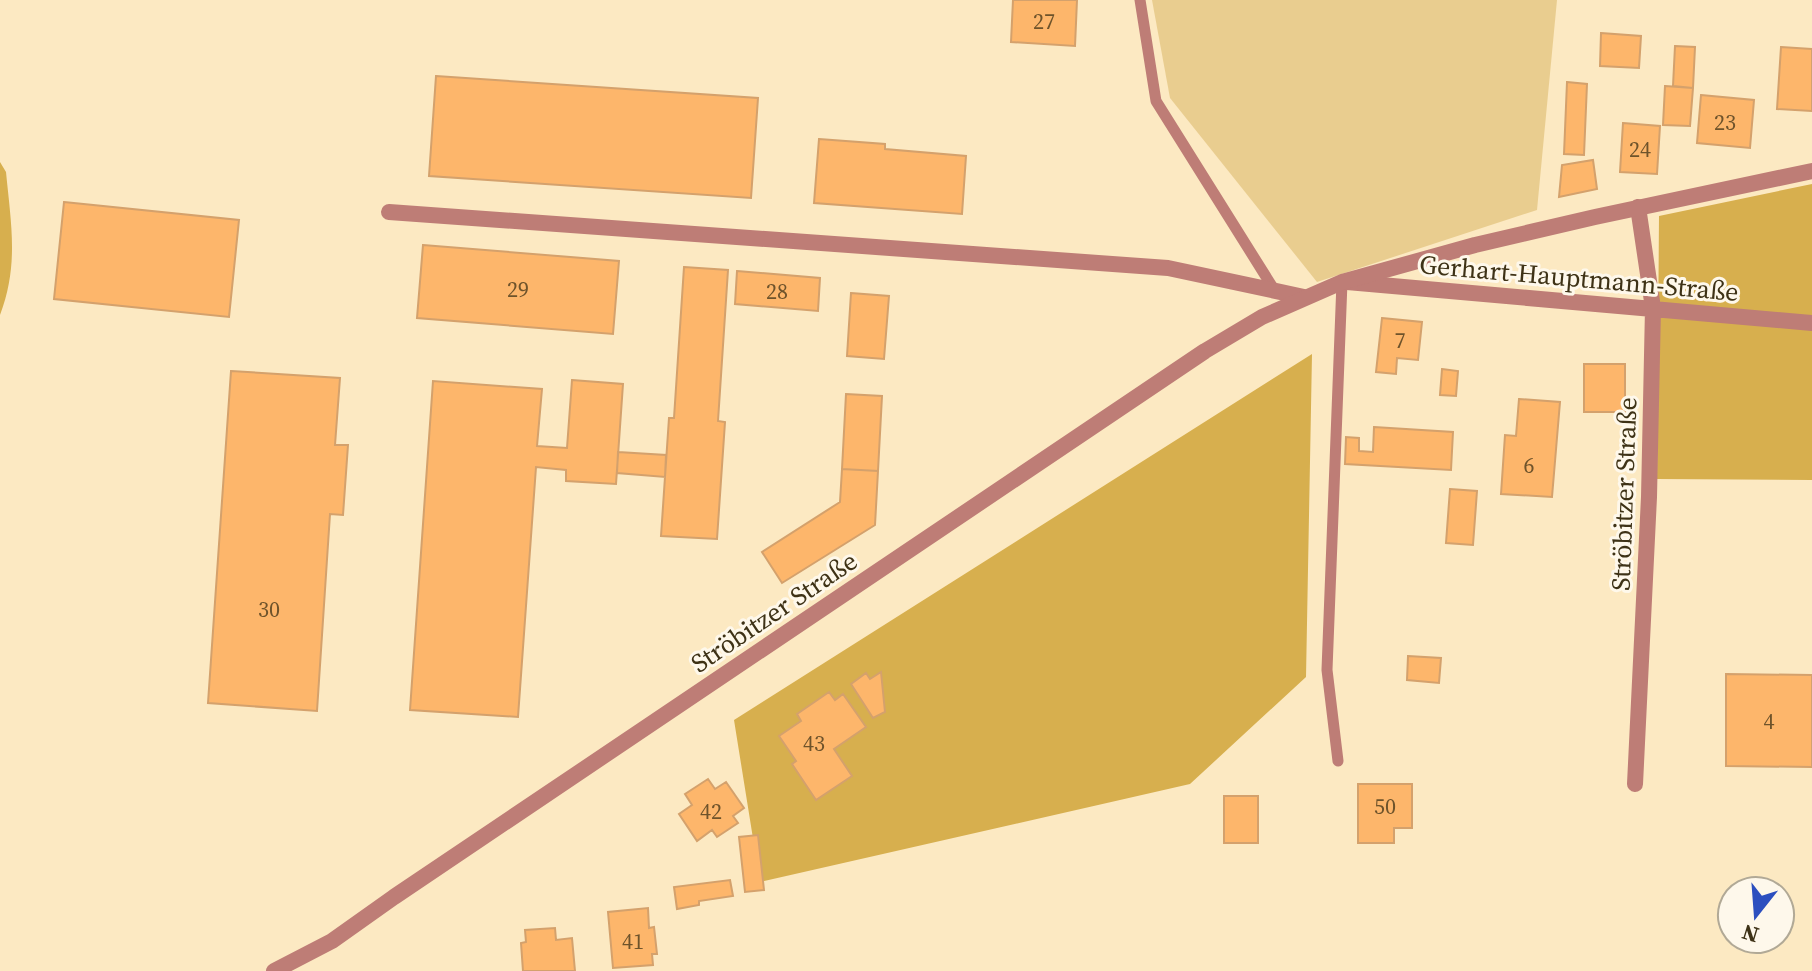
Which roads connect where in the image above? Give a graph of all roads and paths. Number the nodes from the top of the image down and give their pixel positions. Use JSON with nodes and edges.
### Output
{"nodes":[{"id":1,"x":1140,"y":0,"type":"edge"},
{"id":2,"x":1812,"y":171,"type":"edge"},
{"id":3,"x":1638,"y":207,"type":"junction"},
{"id":4,"x":389,"y":212,"type":"dead end"},
{"id":5,"x":1342,"y":282,"type":"junction"},
{"id":6,"x":1275,"y":291,"type":"junction"},
{"id":7,"x":1304,"y":297,"type":"junction"},
{"id":8,"x":1653,"y":308,"type":"junction"},
{"id":9,"x":1812,"y":323,"type":"edge"},
{"id":10,"x":1338,"y":761,"type":"dead end"},
{"id":11,"x":1635,"y":784,"type":"dead end"},
{"id":12,"x":274,"y":971,"type":"edge"}],
"edges":[{"from":1,"to":6,"type":"lane"},
{"from":2,"to":3,"type":"street","name":"Ströbitzer Straße"},
{"from":3,"to":5,"type":"street","name":"Ströbitzer Straße"},
{"from":3,"to":8,"type":"street","name":"Ströbitzer Straße"},
{"from":4,"to":6,"type":"street"},
{"from":5,"to":7,"type":"street","name":"Ströbitzer Straße"},
{"from":5,"to":8,"type":"street","name":"Gerhart-Hauptmann-Straße"},
{"from":5,"to":10,"type":"lane"},
{"from":6,"to":7,"type":"street"},
{"from":7,"to":12,"type":"street","name":"Ströbitzer Straße"},
{"from":8,"to":9,"type":"street","name":"Gerhart-Hauptmann-Straße"},
{"from":8,"to":11,"type":"street","name":"Ströbitzer Straße"}]}
